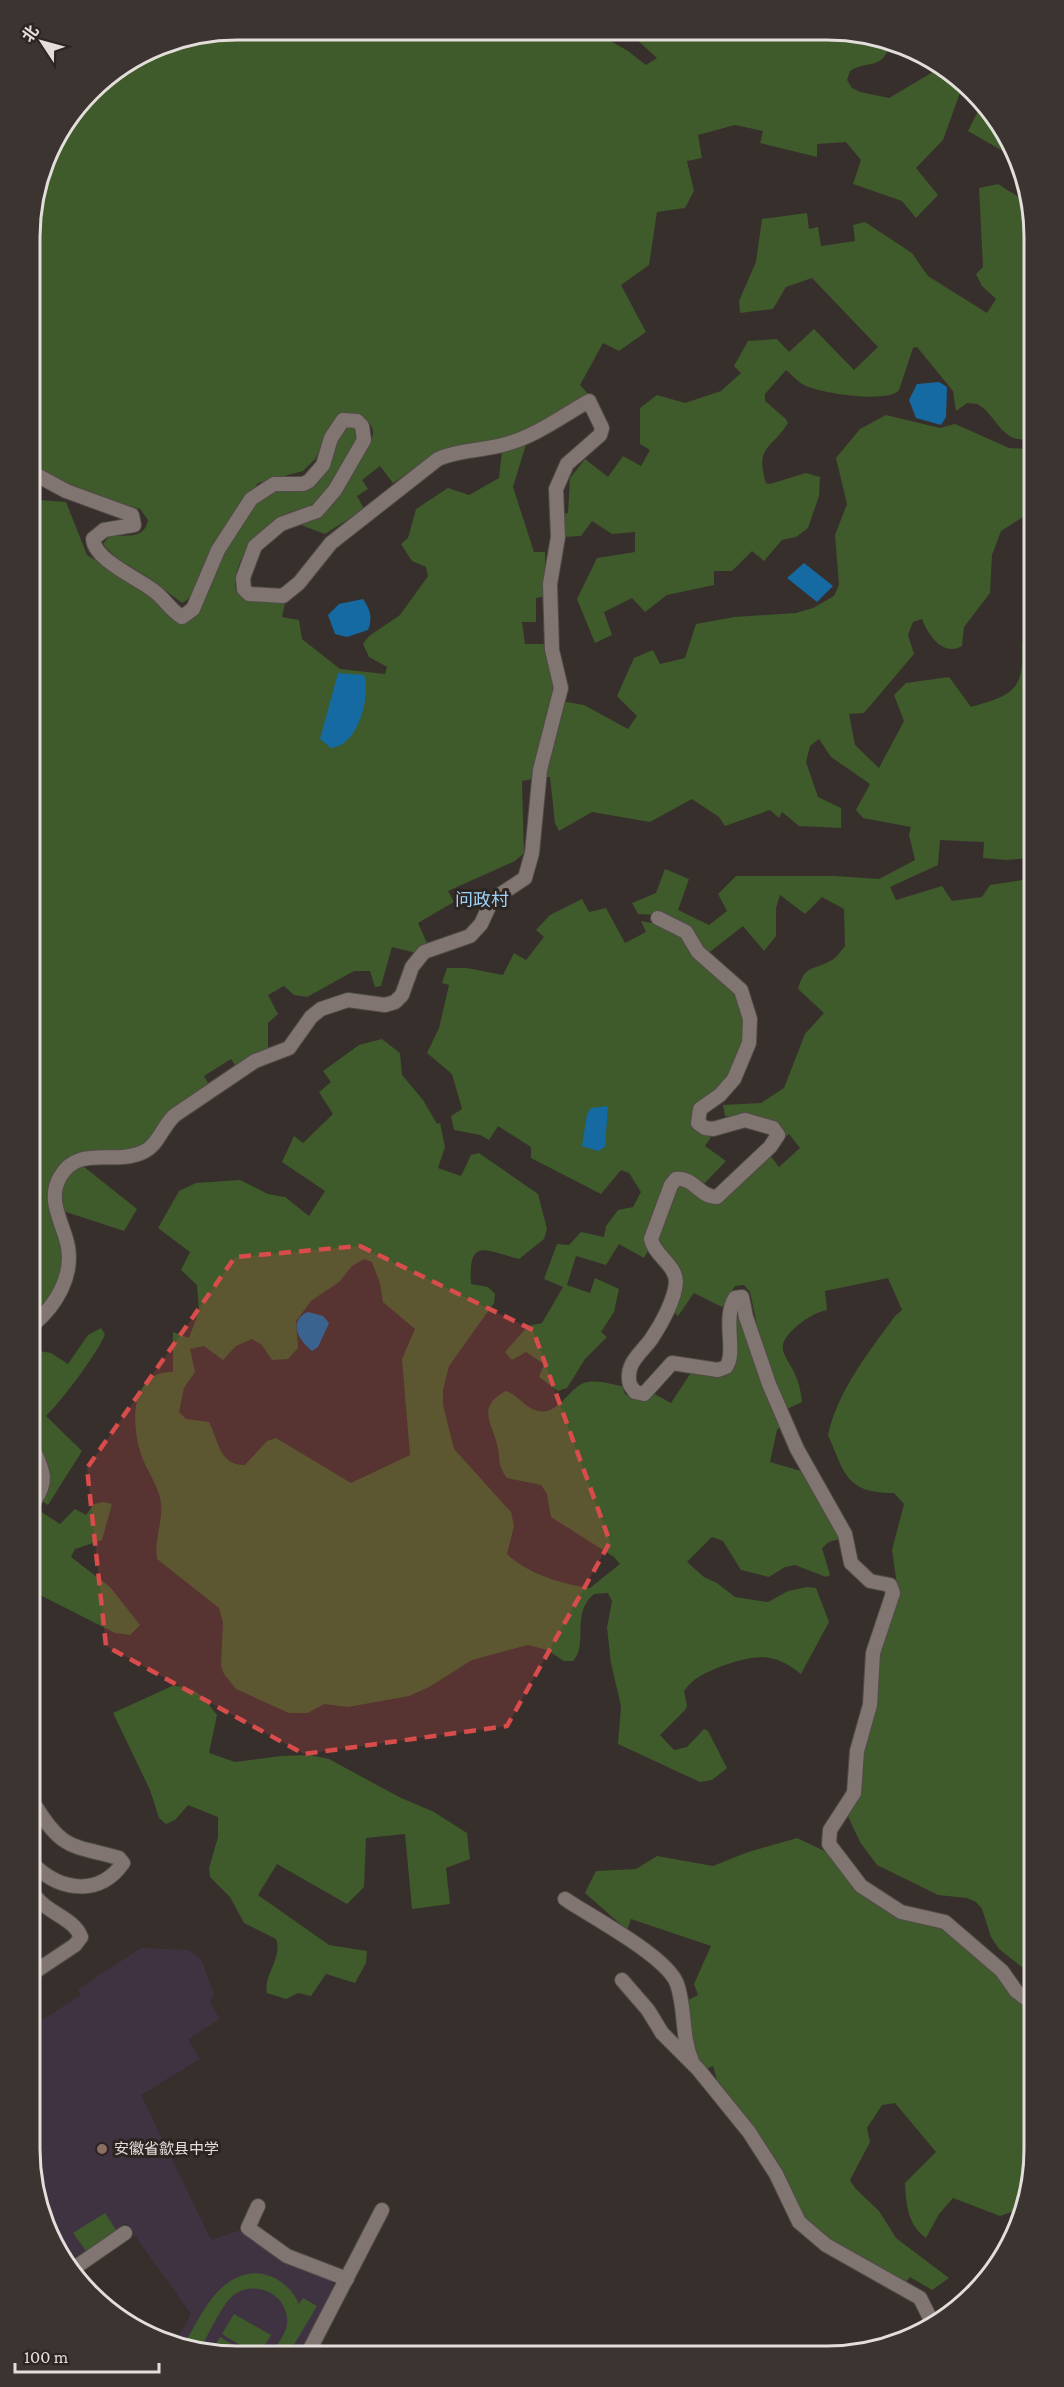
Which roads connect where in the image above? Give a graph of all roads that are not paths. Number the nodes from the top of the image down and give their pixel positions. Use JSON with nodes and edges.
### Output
{"nodes":[{"id":1,"x":41,"y":477,"type":"edge"},
{"id":2,"x":658,"y":918,"type":"dead end"},
{"id":3,"x":40,"y":1316,"type":"edge"},
{"id":4,"x":40,"y":1466,"type":"edge"},
{"id":5,"x":40,"y":1491,"type":"edge"},
{"id":6,"x":40,"y":1812,"type":"edge"},
{"id":7,"x":40,"y":1870,"type":"edge"},
{"id":8,"x":565,"y":1899,"type":"dead end"},
{"id":9,"x":40,"y":1902,"type":"edge"},
{"id":10,"x":40,"y":1968,"type":"edge"},
{"id":11,"x":622,"y":1980,"type":"dead end"},
{"id":12,"x":1023,"y":1996,"type":"edge"},
{"id":13,"x":692,"y":2063,"type":"junction"},
{"id":14,"x":258,"y":2206,"type":"dead end"},
{"id":15,"x":382,"y":2210,"type":"dead end"},
{"id":16,"x":125,"y":2233,"type":"dead end"},
{"id":17,"x":78,"y":2265,"type":"edge"},
{"id":18,"x":347,"y":2279,"type":"junction"},
{"id":19,"x":929,"y":2317,"type":"edge"},
{"id":20,"x":312,"y":2346,"type":"edge"}],
"edges":[{"from":1,"to":3,"type":"street"},
{"from":2,"to":12,"type":"street"},
{"from":4,"to":5,"type":"street"},
{"from":6,"to":7,"type":"street"},
{"from":8,"to":13,"type":"street"},
{"from":9,"to":10,"type":"street"},
{"from":11,"to":13,"type":"street"},
{"from":13,"to":19,"type":"street"},
{"from":14,"to":18,"type":"street"},
{"from":15,"to":18,"type":"street"},
{"from":16,"to":17,"type":"street"},
{"from":18,"to":20,"type":"street"}]}
